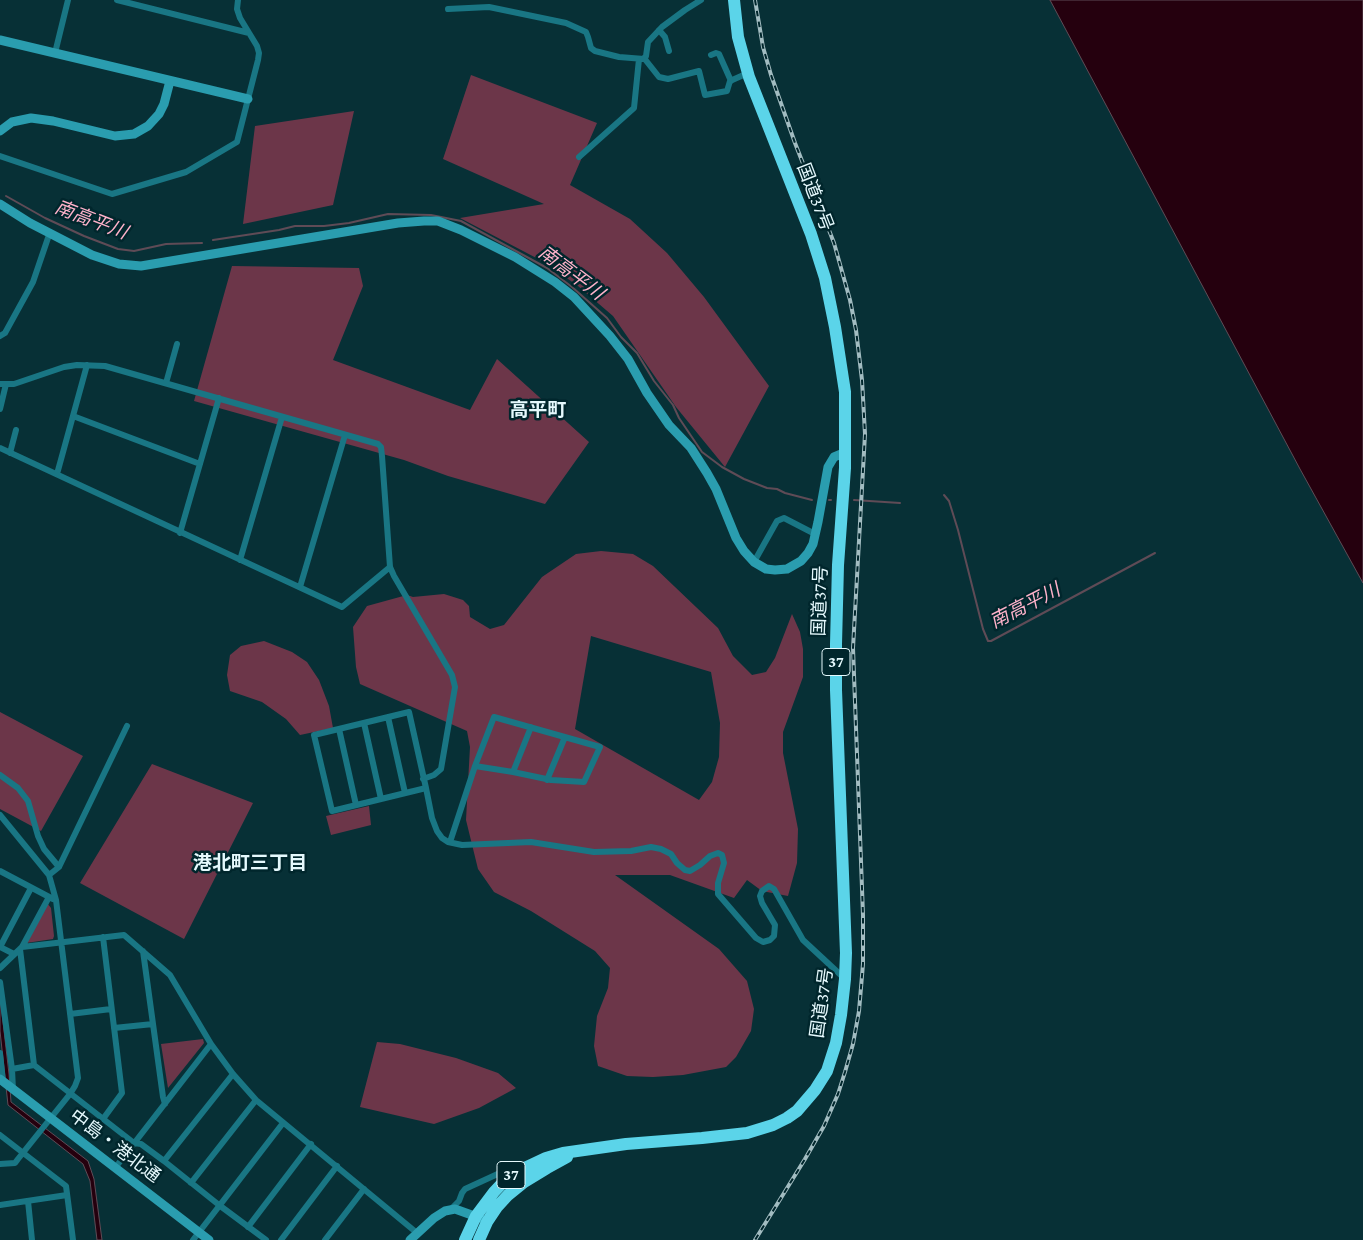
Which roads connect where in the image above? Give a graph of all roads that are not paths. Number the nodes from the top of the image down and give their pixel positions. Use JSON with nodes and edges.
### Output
{"nodes":[{"id":1,"x":68,"y":0,"type":"edge"},
{"id":2,"x":116,"y":0,"type":"edge"},
{"id":3,"x":238,"y":0,"type":"edge"},
{"id":4,"x":701,"y":0,"type":"edge"},
{"id":5,"x":734,"y":0,"type":"edge"},
{"id":6,"x":741,"y":0,"type":"edge"},
{"id":7,"x":133,"y":2,"type":"edge"},
{"id":8,"x":448,"y":9,"type":"dead end"},
{"id":9,"x":659,"y":30,"type":"junction"},
{"id":10,"x":249,"y":33,"type":"junction"},
{"id":11,"x":0,"y":40,"type":"edge"},
{"id":12,"x":669,"y":51,"type":"dead end"},
{"id":13,"x":54,"y":53,"type":"junction"},
{"id":14,"x":711,"y":55,"type":"dead end"},
{"id":15,"x":641,"y":58,"type":"junction"},
{"id":16,"x":748,"y":73,"type":"junction"},
{"id":17,"x":170,"y":81,"type":"junction"},
{"id":18,"x":731,"y":81,"type":"junction"},
{"id":19,"x":248,"y":99,"type":"junction"},
{"id":20,"x":0,"y":131,"type":"edge"},
{"id":21,"x":0,"y":156,"type":"edge"},
{"id":22,"x":580,"y":157,"type":"dead end"},
{"id":23,"x":0,"y":204,"type":"edge"},
{"id":24,"x":50,"y":232,"type":"junction"},
{"id":25,"x":0,"y":336,"type":"edge"},
{"id":26,"x":177,"y":344,"type":"dead end"},
{"id":27,"x":87,"y":365,"type":"junction"},
{"id":28,"x":166,"y":383,"type":"junction"},
{"id":29,"x":3,"y":384,"type":"edge"},
{"id":30,"x":219,"y":398,"type":"junction"},
{"id":31,"x":0,"y":409,"type":"edge"},
{"id":32,"x":73,"y":416,"type":"junction"},
{"id":33,"x":282,"y":417,"type":"junction"},
{"id":34,"x":16,"y":430,"type":"dead end"},
{"id":35,"x":345,"y":434,"type":"junction"},
{"id":36,"x":0,"y":448,"type":"edge"},
{"id":37,"x":846,"y":452,"type":"junction"},
{"id":38,"x":10,"y":453,"type":"junction"},
{"id":39,"x":200,"y":464,"type":"junction"},
{"id":40,"x":57,"y":474,"type":"junction"},
{"id":41,"x":180,"y":532,"type":"junction"},
{"id":42,"x":815,"y":534,"type":"junction"},
{"id":43,"x":240,"y":560,"type":"junction"},
{"id":44,"x":754,"y":562,"type":"junction"},
{"id":45,"x":390,"y":567,"type":"junction"},
{"id":46,"x":300,"y":587,"type":"junction"},
{"id":47,"x":388,"y":717,"type":"junction"},
{"id":48,"x":364,"y":723,"type":"junction"},
{"id":49,"x":127,"y":726,"type":"dead end"},
{"id":50,"x":531,"y":727,"type":"junction"},
{"id":51,"x":339,"y":729,"type":"junction"},
{"id":52,"x":565,"y":737,"type":"junction"},
{"id":53,"x":475,"y":766,"type":"junction"},
{"id":54,"x":513,"y":772,"type":"junction"},
{"id":55,"x":0,"y":775,"type":"edge"},
{"id":56,"x":423,"y":779,"type":"junction"},
{"id":57,"x":547,"y":780,"type":"junction"},
{"id":58,"x":426,"y":788,"type":"junction"},
{"id":59,"x":405,"y":793,"type":"junction"},
{"id":60,"x":381,"y":799,"type":"junction"},
{"id":61,"x":356,"y":805,"type":"junction"},
{"id":62,"x":0,"y":815,"type":"edge"},
{"id":63,"x":450,"y":842,"type":"junction"},
{"id":64,"x":59,"y":867,"type":"junction"},
{"id":65,"x":0,"y":871,"type":"edge"},
{"id":66,"x":49,"y":875,"type":"junction"},
{"id":67,"x":31,"y":888,"type":"junction"},
{"id":68,"x":49,"y":898,"type":"junction"},
{"id":69,"x":56,"y":900,"type":"junction"},
{"id":70,"x":102,"y":938,"type":"junction"},
{"id":71,"x":62,"y":942,"type":"junction"},
{"id":72,"x":0,"y":947,"type":"edge"},
{"id":73,"x":21,"y":948,"type":"junction"},
{"id":74,"x":143,"y":951,"type":"junction"},
{"id":75,"x":14,"y":954,"type":"junction"},
{"id":76,"x":0,"y":968,"type":"edge"},
{"id":77,"x":845,"y":979,"type":"junction"},
{"id":78,"x":0,"y":982,"type":"edge"},
{"id":79,"x":111,"y":1009,"type":"junction"},
{"id":80,"x":70,"y":1014,"type":"junction"},
{"id":81,"x":153,"y":1024,"type":"junction"},
{"id":82,"x":114,"y":1028,"type":"junction"},
{"id":83,"x":211,"y":1044,"type":"junction"},
{"id":84,"x":0,"y":1054,"type":"edge"},
{"id":85,"x":34,"y":1065,"type":"junction"},
{"id":86,"x":12,"y":1069,"type":"junction"},
{"id":87,"x":233,"y":1074,"type":"junction"},
{"id":88,"x":2,"y":1080,"type":"edge"},
{"id":89,"x":13,"y":1090,"type":"junction"},
{"id":90,"x":70,"y":1094,"type":"junction"},
{"id":91,"x":256,"y":1100,"type":"junction"},
{"id":92,"x":165,"y":1104,"type":"junction"},
{"id":93,"x":51,"y":1118,"type":"junction"},
{"id":94,"x":103,"y":1119,"type":"junction"},
{"id":95,"x":283,"y":1123,"type":"junction"},
{"id":96,"x":0,"y":1135,"type":"edge"},
{"id":97,"x":134,"y":1143,"type":"junction"},
{"id":98,"x":311,"y":1144,"type":"junction"},
{"id":99,"x":586,"y":1149,"type":"junction"},
{"id":100,"x":24,"y":1153,"type":"junction"},
{"id":101,"x":164,"y":1161,"type":"junction"},
{"id":102,"x":0,"y":1164,"type":"edge"},
{"id":103,"x":337,"y":1166,"type":"junction"},
{"id":104,"x":115,"y":1168,"type":"junction"},
{"id":105,"x":520,"y":1170,"type":"junction"},
{"id":106,"x":191,"y":1183,"type":"junction"},
{"id":107,"x":364,"y":1189,"type":"junction"},
{"id":108,"x":67,"y":1195,"type":"junction"},
{"id":109,"x":28,"y":1201,"type":"junction"},
{"id":110,"x":0,"y":1205,"type":"edge"},
{"id":111,"x":219,"y":1205,"type":"junction"},
{"id":112,"x":450,"y":1210,"type":"junction"},
{"id":113,"x":481,"y":1219,"type":"junction"},
{"id":114,"x":248,"y":1227,"type":"junction"},
{"id":115,"x":199,"y":1232,"type":"junction"},
{"id":116,"x":417,"y":1233,"type":"junction"},
{"id":117,"x":32,"y":1240,"type":"edge"},
{"id":118,"x":73,"y":1240,"type":"edge"},
{"id":119,"x":193,"y":1240,"type":"edge"},
{"id":120,"x":209,"y":1240,"type":"edge"},
{"id":121,"x":266,"y":1240,"type":"edge"},
{"id":122,"x":281,"y":1240,"type":"edge"},
{"id":123,"x":325,"y":1240,"type":"edge"},
{"id":124,"x":410,"y":1240,"type":"edge"},
{"id":125,"x":465,"y":1240,"type":"edge"},
{"id":126,"x":479,"y":1240,"type":"edge"}],
"edges":[{"from":1,"to":13,"type":"street"},
{"from":2,"to":7,"type":"street"},
{"from":3,"to":10,"type":"street"},
{"from":4,"to":9,"type":"street"},
{"from":5,"to":6,"type":"street"},
{"from":5,"to":16,"type":"highway","name":"国道37号","number":"37"},
{"from":7,"to":10,"type":"street"},
{"from":8,"to":15,"type":"street"},
{"from":9,"to":12,"type":"street"},
{"from":9,"to":15,"type":"street"},
{"from":10,"to":19,"type":"street"},
{"from":11,"to":13,"type":"street"},
{"from":13,"to":17,"type":"street"},
{"from":14,"to":18,"type":"street"},
{"from":15,"to":18,"type":"street"},
{"from":15,"to":22,"type":"street"},
{"from":16,"to":18,"type":"street"},
{"from":16,"to":37,"type":"highway","name":"国道37号","number":"37"},
{"from":17,"to":19,"type":"street"},
{"from":17,"to":20,"type":"street"},
{"from":19,"to":21,"type":"street"},
{"from":23,"to":24,"type":"street"},
{"from":24,"to":25,"type":"street"},
{"from":24,"to":44,"type":"street"},
{"from":26,"to":28,"type":"street"},
{"from":27,"to":28,"type":"street"},
{"from":27,"to":29,"type":"street"},
{"from":27,"to":32,"type":"street"},
{"from":28,"to":30,"type":"street"},
{"from":29,"to":31,"type":"street"},
{"from":30,"to":33,"type":"street"},
{"from":30,"to":39,"type":"street"},
{"from":32,"to":39,"type":"street"},
{"from":32,"to":40,"type":"street"},
{"from":33,"to":35,"type":"street"},
{"from":33,"to":43,"type":"street"},
{"from":34,"to":38,"type":"street"},
{"from":35,"to":45,"type":"street"},
{"from":35,"to":46,"type":"street"},
{"from":36,"to":38,"type":"street"},
{"from":37,"to":42,"type":"street"},
{"from":37,"to":77,"type":"highway","name":"国道37号","number":"37"},
{"from":38,"to":40,"type":"street"},
{"from":39,"to":41,"type":"street"},
{"from":40,"to":41,"type":"street"},
{"from":41,"to":43,"type":"street"},
{"from":42,"to":44,"type":"street"},
{"from":42,"to":44,"type":"street"},
{"from":43,"to":46,"type":"street"},
{"from":45,"to":46,"type":"street"},
{"from":45,"to":56,"type":"street"},
{"from":47,"to":48,"type":"street"},
{"from":47,"to":56,"type":"street"},
{"from":47,"to":59,"type":"street"},
{"from":48,"to":51,"type":"street"},
{"from":48,"to":60,"type":"street"},
{"from":49,"to":64,"type":"street"},
{"from":50,"to":52,"type":"street"},
{"from":50,"to":53,"type":"street"},
{"from":50,"to":54,"type":"street"},
{"from":51,"to":61,"type":"street"},
{"from":51,"to":61,"type":"street"},
{"from":52,"to":57,"type":"street"},
{"from":52,"to":57,"type":"street"},
{"from":53,"to":54,"type":"street"},
{"from":53,"to":63,"type":"street"},
{"from":54,"to":57,"type":"street"},
{"from":55,"to":64,"type":"street"},
{"from":56,"to":58,"type":"street"},
{"from":58,"to":59,"type":"street"},
{"from":58,"to":63,"type":"street"},
{"from":59,"to":60,"type":"street"},
{"from":60,"to":61,"type":"street"},
{"from":62,"to":66,"type":"street"},
{"from":63,"to":77,"type":"street"},
{"from":64,"to":66,"type":"street"},
{"from":65,"to":67,"type":"street"},
{"from":66,"to":69,"type":"street"},
{"from":67,"to":68,"type":"street"},
{"from":67,"to":72,"type":"street"},
{"from":68,"to":69,"type":"street"},
{"from":68,"to":73,"type":"street"},
{"from":69,"to":71,"type":"street"},
{"from":70,"to":71,"type":"street"},
{"from":70,"to":74,"type":"street"},
{"from":70,"to":79,"type":"street"},
{"from":71,"to":73,"type":"street"},
{"from":71,"to":80,"type":"street"},
{"from":72,"to":75,"type":"street"},
{"from":73,"to":75,"type":"street"},
{"from":73,"to":85,"type":"street"},
{"from":74,"to":81,"type":"street"},
{"from":74,"to":83,"type":"street"},
{"from":75,"to":76,"type":"street"},
{"from":77,"to":99,"type":"highway","name":"国道37号","number":"37"},
{"from":78,"to":86,"type":"street"},
{"from":79,"to":80,"type":"street"},
{"from":79,"to":82,"type":"street"},
{"from":80,"to":90,"type":"street"},
{"from":81,"to":82,"type":"street"},
{"from":81,"to":92,"type":"street"},
{"from":82,"to":94,"type":"street"},
{"from":83,"to":87,"type":"street"},
{"from":83,"to":92,"type":"street"},
{"from":84,"to":88,"type":"street"},
{"from":85,"to":86,"type":"street"},
{"from":85,"to":90,"type":"street"},
{"from":86,"to":89,"type":"street"},
{"from":87,"to":91,"type":"street"},
{"from":87,"to":101,"type":"street"},
{"from":88,"to":89,"type":"street","name":"中島・港北通"},
{"from":89,"to":93,"type":"street","name":"中島・港北通"},
{"from":90,"to":93,"type":"street"},
{"from":90,"to":94,"type":"street"},
{"from":91,"to":95,"type":"street"},
{"from":91,"to":106,"type":"street"},
{"from":92,"to":97,"type":"street"},
{"from":93,"to":100,"type":"street"},
{"from":93,"to":104,"type":"street","name":"中島・港北通"},
{"from":94,"to":97,"type":"street"},
{"from":95,"to":98,"type":"street"},
{"from":95,"to":111,"type":"street"},
{"from":96,"to":100,"type":"street"},
{"from":97,"to":101,"type":"street"},
{"from":97,"to":104,"type":"street"},
{"from":98,"to":103,"type":"street"},
{"from":98,"to":114,"type":"street"},
{"from":99,"to":105,"type":"highway","name":"国道37号","number":"37"},
{"from":99,"to":113,"type":"highway","name":"国道37号","number":"37"},
{"from":100,"to":102,"type":"street"},
{"from":100,"to":108,"type":"street"},
{"from":101,"to":106,"type":"street"},
{"from":103,"to":107,"type":"street"},
{"from":103,"to":122,"type":"street"},
{"from":104,"to":115,"type":"street","name":"中島・港北通"},
{"from":105,"to":112,"type":"street"},
{"from":105,"to":113,"type":"highway","name":"国道37号","number":"37"},
{"from":106,"to":111,"type":"street"},
{"from":107,"to":116,"type":"street"},
{"from":107,"to":123,"type":"street"},
{"from":108,"to":109,"type":"street"},
{"from":108,"to":118,"type":"street"},
{"from":109,"to":110,"type":"street"},
{"from":109,"to":117,"type":"street"},
{"from":111,"to":114,"type":"street"},
{"from":111,"to":115,"type":"street"},
{"from":112,"to":113,"type":"street"},
{"from":112,"to":116,"type":"street"},
{"from":113,"to":125,"type":"highway","name":"国道37号","number":"37"},
{"from":113,"to":126,"type":"highway","name":"国道37号","number":"37"},
{"from":114,"to":121,"type":"street"},
{"from":115,"to":119,"type":"street"},
{"from":115,"to":120,"type":"street","name":"中島・港北通"},
{"from":116,"to":124,"type":"street"}]}
